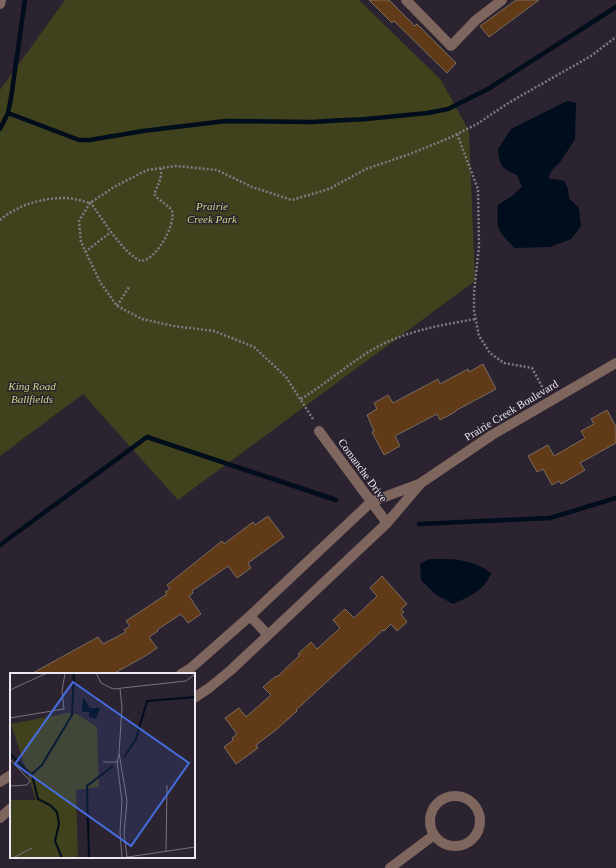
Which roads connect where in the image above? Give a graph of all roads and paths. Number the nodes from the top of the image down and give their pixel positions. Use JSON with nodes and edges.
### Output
{"nodes":[{"id":1,"x":1,"y":0,"type":"edge"},
{"id":2,"x":406,"y":0,"type":"edge"},
{"id":3,"x":502,"y":0,"type":"edge"},
{"id":4,"x":0,"y":4,"type":"edge"},
{"id":5,"x":616,"y":37,"type":"edge"},
{"id":6,"x":457,"y":134,"type":"junction"},
{"id":7,"x":161,"y":168,"type":"junction"},
{"id":8,"x":89,"y":202,"type":"junction"},
{"id":9,"x":0,"y":220,"type":"edge"},
{"id":10,"x":112,"y":232,"type":"junction"},
{"id":11,"x":85,"y":252,"type":"junction"},
{"id":12,"x":129,"y":287,"type":"dead end"},
{"id":13,"x":117,"y":306,"type":"junction"},
{"id":14,"x":476,"y":319,"type":"junction"},
{"id":15,"x":616,"y":363,"type":"edge"},
{"id":16,"x":301,"y":399,"type":"junction"},
{"id":17,"x":550,"y":401,"type":"junction"},
{"id":18,"x":313,"y":419,"type":"dead end"},
{"id":19,"x":319,"y":431,"type":"dead end"},
{"id":20,"x":421,"y":483,"type":"junction"},
{"id":21,"x":371,"y":502,"type":"junction"},
{"id":22,"x":387,"y":523,"type":"junction"},
{"id":23,"x":250,"y":616,"type":"junction"},
{"id":24,"x":268,"y":635,"type":"junction"},
{"id":25,"x":183,"y":673,"type":"edge"},
{"id":26,"x":195,"y":697,"type":"edge"},
{"id":27,"x":10,"y":776,"type":"edge"},
{"id":28,"x":0,"y":782,"type":"edge"},
{"id":29,"x":10,"y":809,"type":"edge"},
{"id":30,"x":0,"y":818,"type":"edge"},
{"id":31,"x":434,"y":835,"type":"junction"},
{"id":32,"x":390,"y":868,"type":"edge"}],
"edges":[{"from":1,"to":4,"type":"street"},
{"from":2,"to":3,"type":"street"},
{"from":5,"to":6,"type":"path"},
{"from":6,"to":7,"type":"path"},
{"from":6,"to":14,"type":"path"},
{"from":7,"to":8,"type":"path"},
{"from":7,"to":10,"type":"path"},
{"from":8,"to":9,"type":"path"},
{"from":8,"to":10,"type":"path"},
{"from":8,"to":11,"type":"path"},
{"from":10,"to":11,"type":"path"},
{"from":11,"to":13,"type":"path"},
{"from":12,"to":13,"type":"path"},
{"from":13,"to":16,"type":"path"},
{"from":14,"to":16,"type":"path"},
{"from":14,"to":17,"type":"path"},
{"from":15,"to":17,"type":"street","name":"Prairie Creek Boulevard"},
{"from":16,"to":18,"type":"path"},
{"from":17,"to":20,"type":"street","name":"Prairie Creek Boulevard"},
{"from":19,"to":21,"type":"street","name":"Comanche Drive"},
{"from":20,"to":21,"type":"street","name":"Prairie Creek Boulevard"},
{"from":20,"to":22,"type":"street","name":"Prairie Creek Boulevard"},
{"from":21,"to":22,"type":"street","name":"Comanche Drive"},
{"from":21,"to":23,"type":"street","name":"Prairie Creek Boulevard"},
{"from":22,"to":24,"type":"street","name":"Prairie Creek Boulevard"},
{"from":23,"to":24,"type":"street"},
{"from":23,"to":25,"type":"street","name":"Prairie Creek Boulevard"},
{"from":24,"to":26,"type":"street","name":"Prairie Creek Boulevard"},
{"from":27,"to":28,"type":"street"},
{"from":29,"to":30,"type":"street"},
{"from":31,"to":31,"type":"street"},
{"from":31,"to":32,"type":"street"}]}
